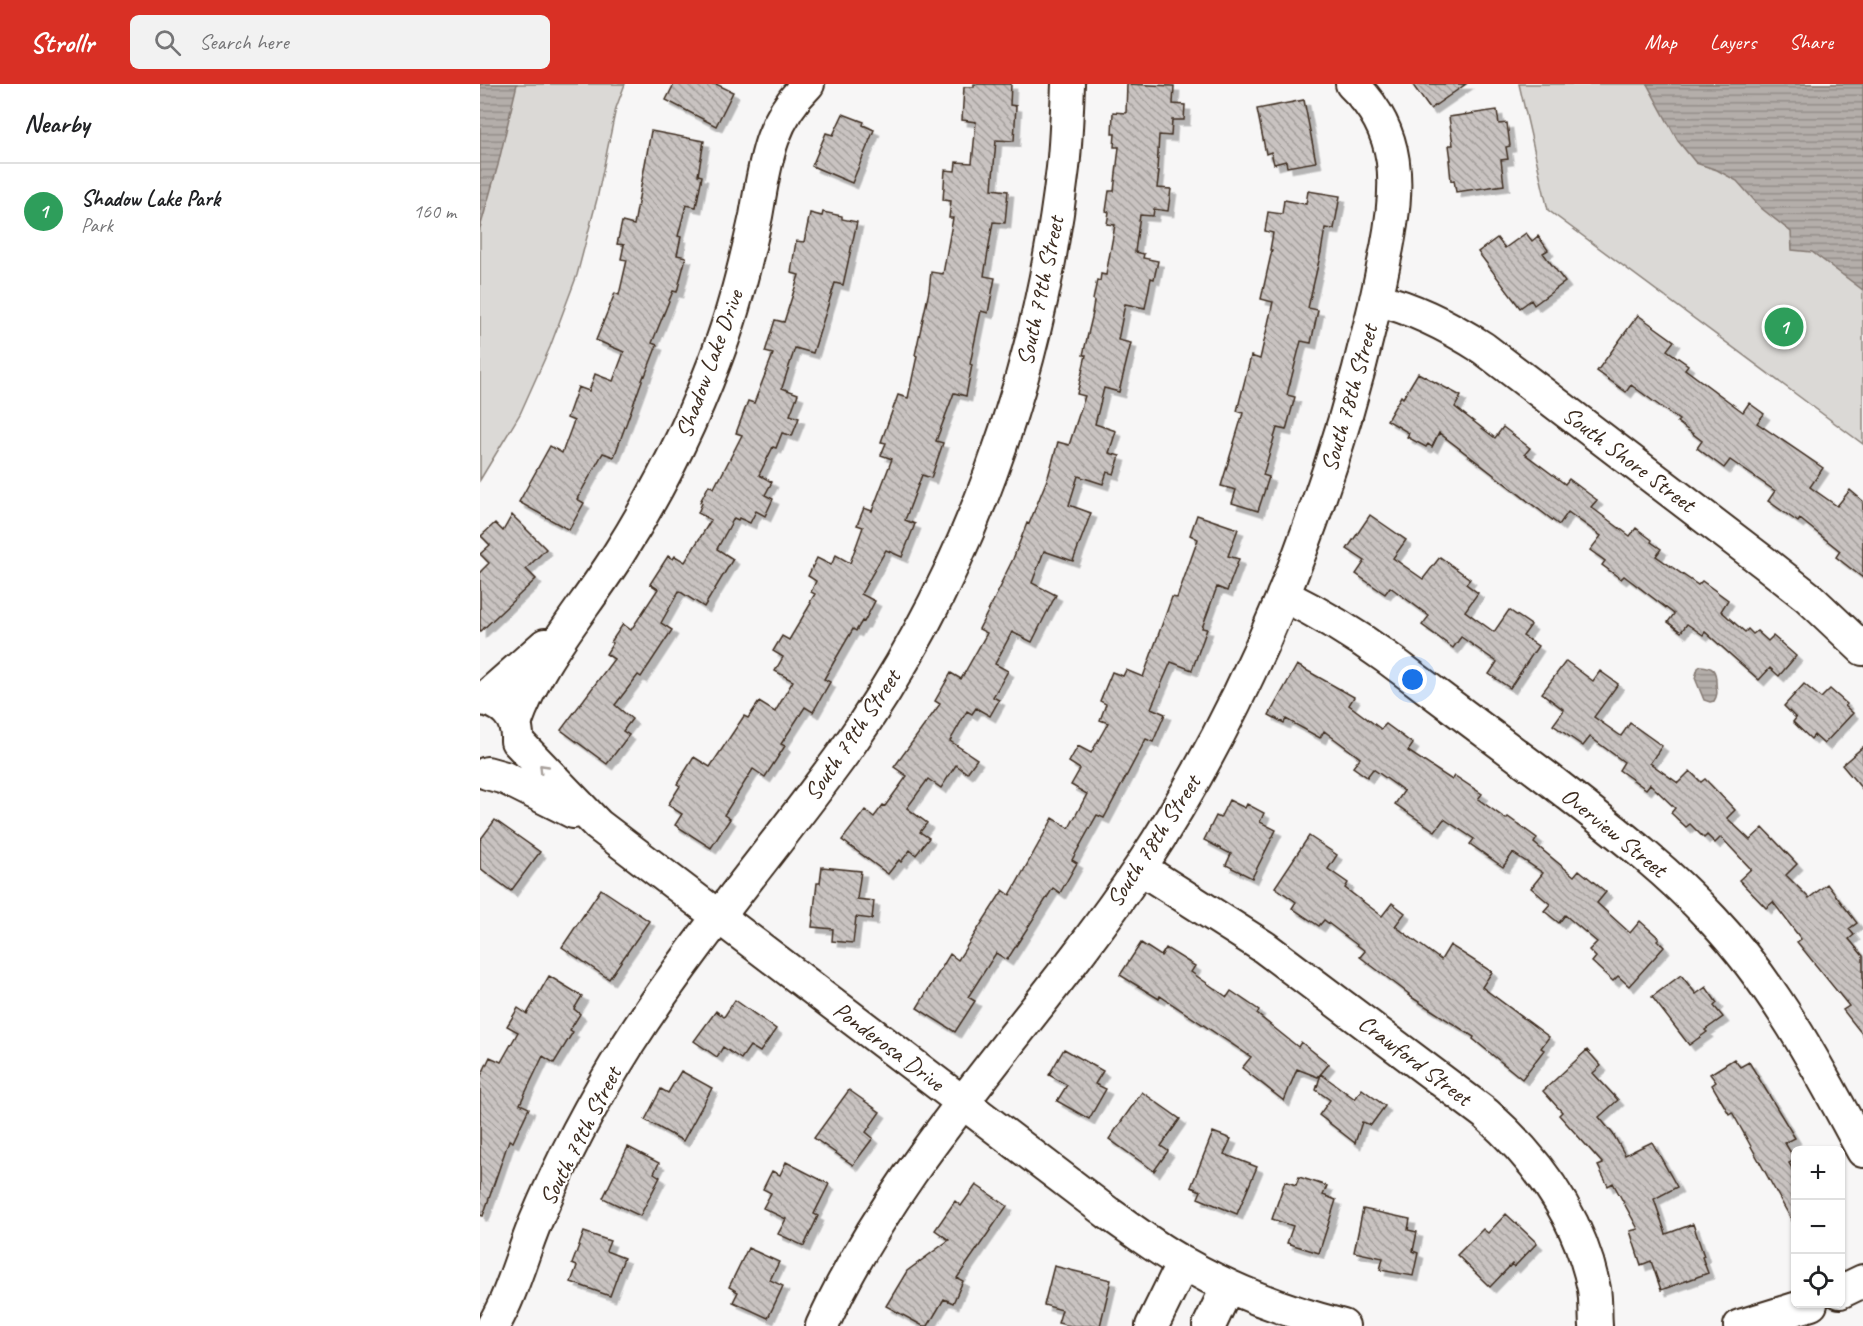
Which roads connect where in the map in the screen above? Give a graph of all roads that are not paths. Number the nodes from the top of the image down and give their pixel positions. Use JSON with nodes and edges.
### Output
{"nodes":[{"id":1,"x":808,"y":84,"type":"edge"},
{"id":2,"x":1068,"y":84,"type":"edge"},
{"id":3,"x":1352,"y":84,"type":"edge"},
{"id":4,"x":1376,"y":299,"type":"junction"},
{"id":5,"x":1282,"y":595,"type":"junction"},
{"id":6,"x":567,"y":627,"type":"junction"},
{"id":7,"x":1863,"y":649,"type":"edge"},
{"id":8,"x":482,"y":699,"type":"edge"},
{"id":9,"x":516,"y":733,"type":"junction"},
{"id":10,"x":483,"y":774,"type":"edge"},
{"id":11,"x":598,"y":825,"type":"junction"},
{"id":12,"x":1140,"y":868,"type":"junction"},
{"id":13,"x":719,"y":918,"type":"junction"},
{"id":14,"x":964,"y":1102,"type":"junction"},
{"id":15,"x":1863,"y":1151,"type":"edge"},
{"id":16,"x":1183,"y":1263,"type":"junction"},
{"id":17,"x":1863,"y":1281,"type":"edge"},
{"id":18,"x":1228,"y":1286,"type":"junction"},
{"id":19,"x":1845,"y":1290,"type":"edge"},
{"id":20,"x":1798,"y":1308,"type":"edge"},
{"id":21,"x":493,"y":1326,"type":"edge"},
{"id":22,"x":822,"y":1326,"type":"edge"},
{"id":23,"x":1152,"y":1326,"type":"edge"},
{"id":24,"x":1209,"y":1326,"type":"edge"},
{"id":25,"x":1343,"y":1326,"type":"edge"},
{"id":26,"x":1596,"y":1326,"type":"edge"},
{"id":27,"x":1740,"y":1326,"type":"edge"}],
"edges":[{"from":1,"to":6,"type":"street","name":"Shadow Lake Drive"},
{"from":2,"to":13,"type":"street","name":"South 79th Street"},
{"from":3,"to":4,"type":"street"},
{"from":4,"to":5,"type":"street","name":"South 78th Street"},
{"from":4,"to":7,"type":"street","name":"South Shore Street"},
{"from":5,"to":12,"type":"street","name":"South 78th Street"},
{"from":5,"to":15,"type":"street","name":"Overview Street"},
{"from":6,"to":8,"type":"street","name":"Shadow Lake Drive"},
{"from":6,"to":9,"type":"street","name":"Shadow Lake Drive"},
{"from":8,"to":9,"type":"street","name":"Ponderosa Drive"},
{"from":9,"to":10,"type":"street","name":"Shadow Lake Drive"},
{"from":11,"to":9,"type":"street","name":"Ponderosa Drive","one_way":true},
{"from":10,"to":11,"type":"street","name":"Ponderosa Drive"},
{"from":11,"to":13,"type":"street","name":"Ponderosa Drive"},
{"from":12,"to":14,"type":"street","name":"South 78th Street"},
{"from":12,"to":26,"type":"street","name":"Crawford Street"},
{"from":13,"to":14,"type":"street","name":"Ponderosa Drive"},
{"from":13,"to":21,"type":"street","name":"South 79th Street"},
{"from":14,"to":16,"type":"street","name":"Ponderosa Drive"},
{"from":14,"to":22,"type":"street","name":"South 78th Street"},
{"from":16,"to":18,"type":"street","name":"Ponderosa Drive"},
{"from":16,"to":23,"type":"street"},
{"from":17,"to":19,"type":"street"},
{"from":18,"to":24,"type":"street"},
{"from":18,"to":25,"type":"street","name":"Ponderosa Drive"},
{"from":20,"to":27,"type":"street"}]}
